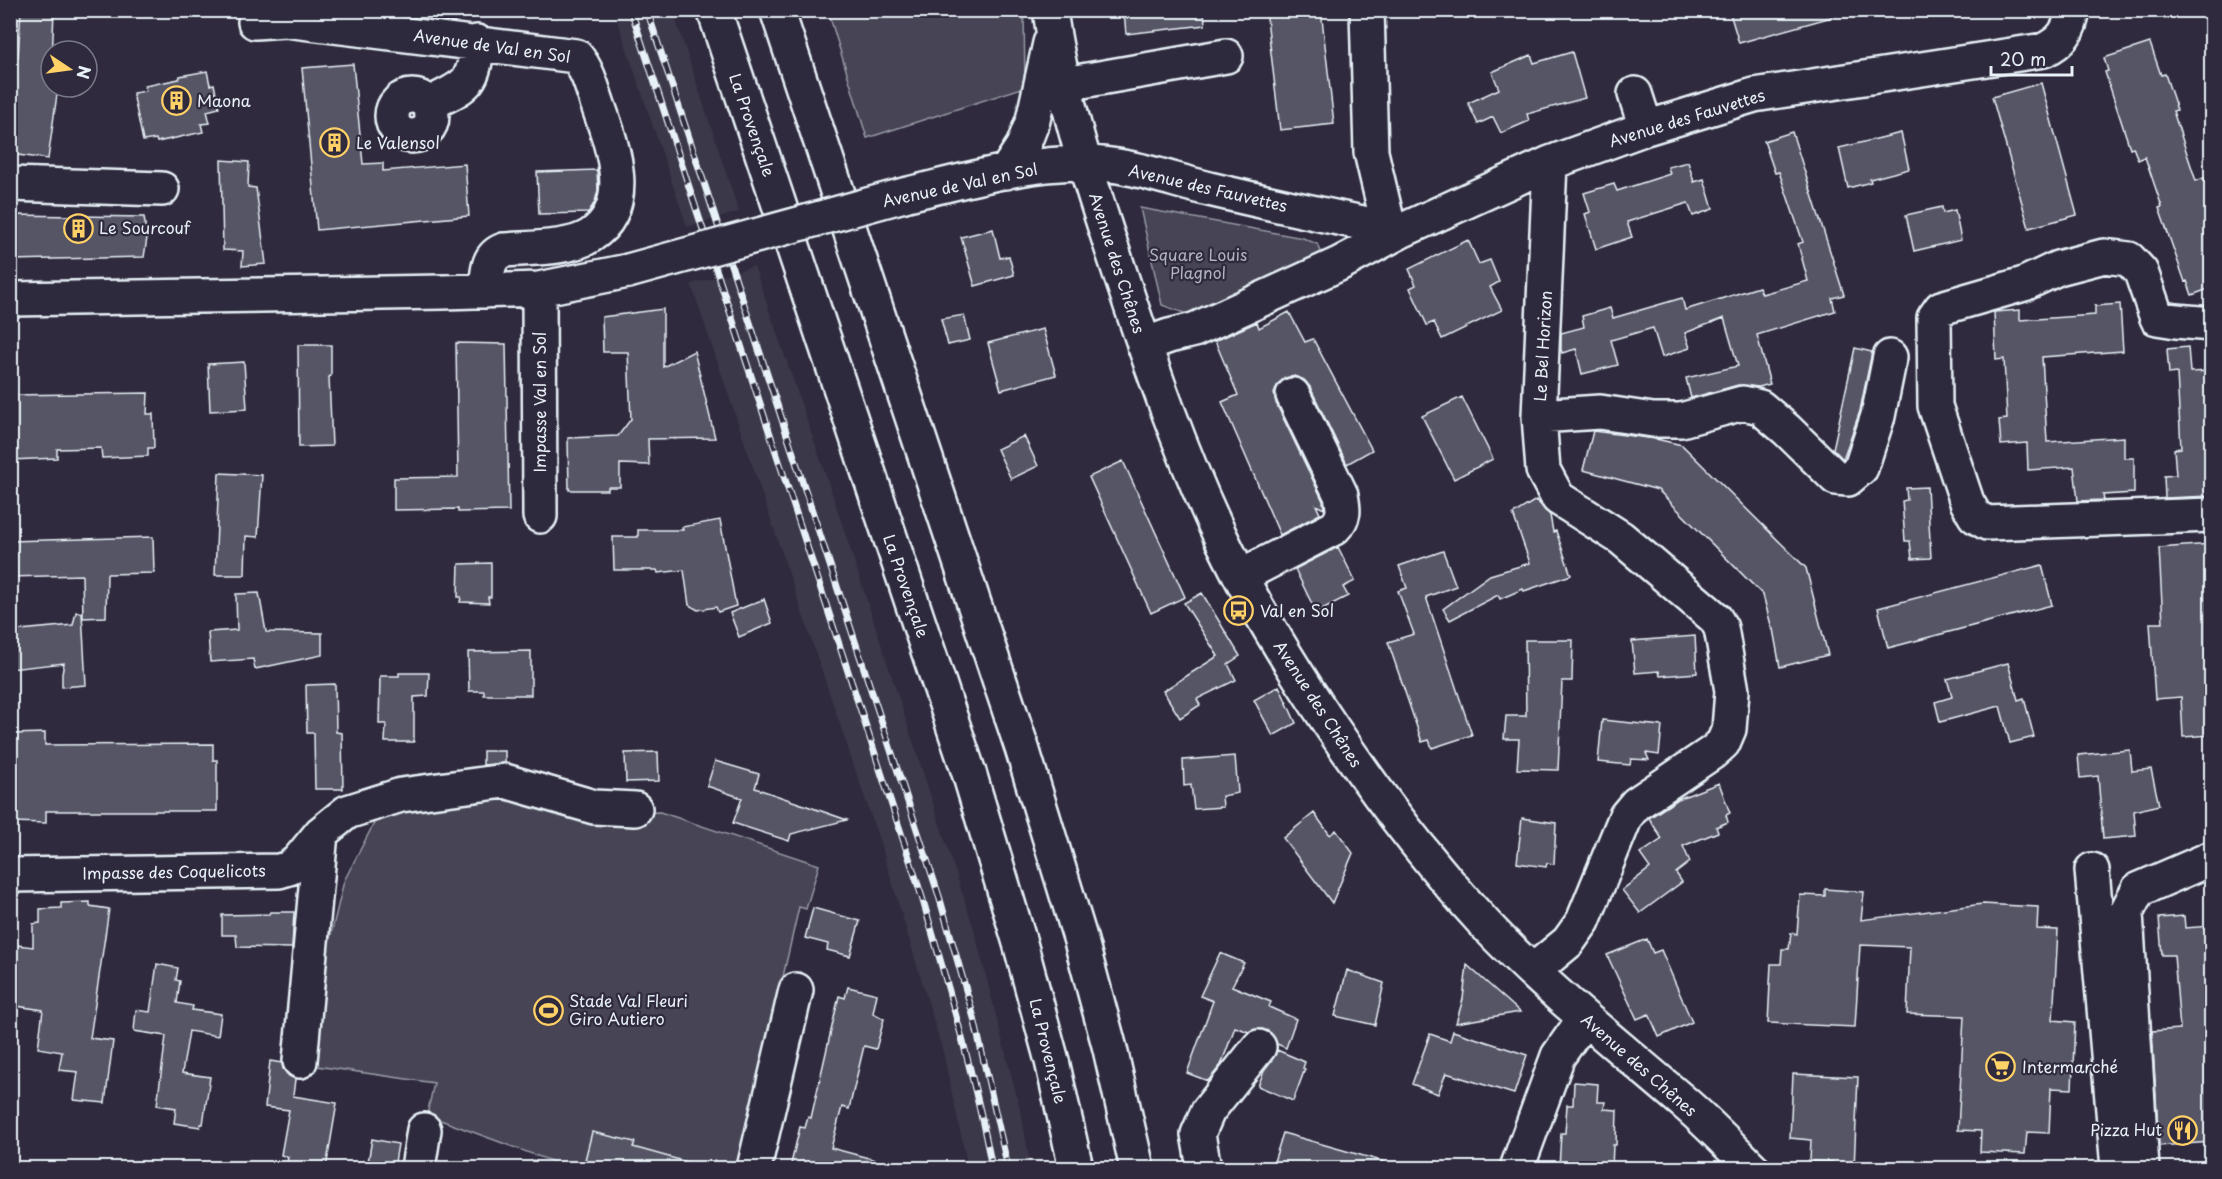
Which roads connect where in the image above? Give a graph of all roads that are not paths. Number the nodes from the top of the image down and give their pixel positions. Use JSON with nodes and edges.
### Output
{"nodes":[{"id":1,"x":714,"y":10,"type":"edge"},
{"id":2,"x":777,"y":10,"type":"edge"},
{"id":3,"x":1367,"y":10,"type":"edge"},
{"id":4,"x":2073,"y":10,"type":"edge"},
{"id":5,"x":270,"y":21,"type":"dead end"},
{"id":6,"x":1051,"y":21,"type":"edge"},
{"id":7,"x":477,"y":42,"type":"junction"},
{"id":8,"x":1226,"y":56,"type":"dead end"},
{"id":9,"x":1065,"y":84,"type":"junction"},
{"id":10,"x":1635,"y":94,"type":"dead end"},
{"id":11,"x":429,"y":104,"type":"dead end"},
{"id":12,"x":1646,"y":128,"type":"junction"},
{"id":13,"x":1086,"y":163,"type":"junction"},
{"id":14,"x":1550,"y":163,"type":"junction"},
{"id":15,"x":1006,"y":172,"type":"junction"},
{"id":16,"x":10,"y":184,"type":"edge"},
{"id":17,"x":162,"y":189,"type":"dead end"},
{"id":18,"x":1395,"y":229,"type":"junction"},
{"id":19,"x":539,"y":288,"type":"junction"},
{"id":20,"x":486,"y":291,"type":"junction"},
{"id":21,"x":10,"y":299,"type":"edge"},
{"id":22,"x":2211,"y":324,"type":"edge"},
{"id":23,"x":1144,"y":345,"type":"junction"},
{"id":24,"x":1890,"y":357,"type":"dead end"},
{"id":25,"x":1293,"y":396,"type":"dead end"},
{"id":26,"x":1539,"y":416,"type":"junction"},
{"id":27,"x":2211,"y":515,"type":"edge"},
{"id":28,"x":540,"y":516,"type":"dead end"},
{"id":29,"x":1241,"y":576,"type":"junction"},
{"id":30,"x":635,"y":809,"type":"dead end"},
{"id":31,"x":321,"y":833,"type":"junction"},
{"id":32,"x":2211,"y":858,"type":"edge"},
{"id":33,"x":2092,"y":870,"type":"dead end"},
{"id":34,"x":10,"y":875,"type":"edge"},
{"id":35,"x":1533,"y":971,"type":"junction"},
{"id":36,"x":796,"y":990,"type":"dead end"},
{"id":37,"x":1584,"y":1019,"type":"junction"},
{"id":38,"x":1259,"y":1047,"type":"dead end"},
{"id":39,"x":300,"y":1060,"type":"dead end"},
{"id":40,"x":424,"y":1130,"type":"dead end"},
{"id":41,"x":418,"y":1168,"type":"edge"},
{"id":42,"x":754,"y":1168,"type":"edge"},
{"id":43,"x":1076,"y":1168,"type":"edge"},
{"id":44,"x":1137,"y":1168,"type":"edge"},
{"id":45,"x":1204,"y":1168,"type":"edge"},
{"id":46,"x":1517,"y":1168,"type":"edge"},
{"id":47,"x":1752,"y":1168,"type":"edge"},
{"id":48,"x":2118,"y":1168,"type":"edge"},
{"id":49,"x":2142,"y":1168,"type":"edge"}],
"edges":[{"from":1,"to":43,"type":"main road","name":"La Provençale"},
{"from":2,"to":44,"type":"main road"},
{"from":3,"to":18,"type":"main road"},
{"from":4,"to":12,"type":"main road","name":"Avenue des Fauvettes"},
{"from":5,"to":7,"type":"main road","name":"Avenue de Val en Sol"},
{"from":6,"to":9,"type":"main road","name":"Avenue des Chênes"},
{"from":6,"to":15,"type":"main road"},
{"from":7,"to":11,"type":"main road"},
{"from":7,"to":20,"type":"main road","name":"Avenue de Val en Sol"},
{"from":8,"to":9,"type":"main road"},
{"from":9,"to":13,"type":"main road","name":"Avenue des Chênes"},
{"from":10,"to":12,"type":"main road"},
{"from":12,"to":14,"type":"main road","name":"Avenue des Fauvettes"},
{"from":13,"to":15,"type":"main road","name":"Avenue de Val en Sol"},
{"from":13,"to":18,"type":"main road","name":"Avenue des Fauvettes"},
{"from":13,"to":23,"type":"main road","name":"Avenue des Chênes"},
{"from":14,"to":18,"type":"main road","name":"Avenue des Fauvettes"},
{"from":14,"to":26,"type":"main road","name":"Le Bel Horizon"},
{"from":15,"to":19,"type":"main road","name":"Avenue de Val en Sol","bridge":true},
{"from":16,"to":17,"type":"main road"},
{"from":18,"to":23,"type":"main road","name":"Avenue des Fauvettes"},
{"from":19,"to":20,"type":"main road","name":"Avenue de Val en Sol"},
{"from":19,"to":28,"type":"main road","name":"Impasse Val en Sol"},
{"from":20,"to":21,"type":"main road","name":"Avenue de Val en Sol"},
{"from":22,"to":27,"type":"main road"},
{"from":23,"to":29,"type":"main road","name":"Avenue des Chênes"},
{"from":24,"to":26,"type":"main road","name":"Le Bel Horizon"},
{"from":25,"to":29,"type":"main road"},
{"from":26,"to":35,"type":"main road"},
{"from":29,"to":35,"type":"main road","name":"Avenue des Chênes"},
{"from":30,"to":31,"type":"main road","name":"Impasse des Coquelicots"},
{"from":31,"to":34,"type":"main road","name":"Impasse des Coquelicots"},
{"from":31,"to":39,"type":"main road"},
{"from":32,"to":49,"type":"main road"},
{"from":33,"to":48,"type":"main road"},
{"from":35,"to":37,"type":"main road","name":"Avenue des Chênes"},
{"from":36,"to":42,"type":"main road"},
{"from":37,"to":46,"type":"main road"},
{"from":37,"to":47,"type":"main road","name":"Avenue des Chênes"},
{"from":38,"to":45,"type":"main road"},
{"from":40,"to":41,"type":"main road"}]}
